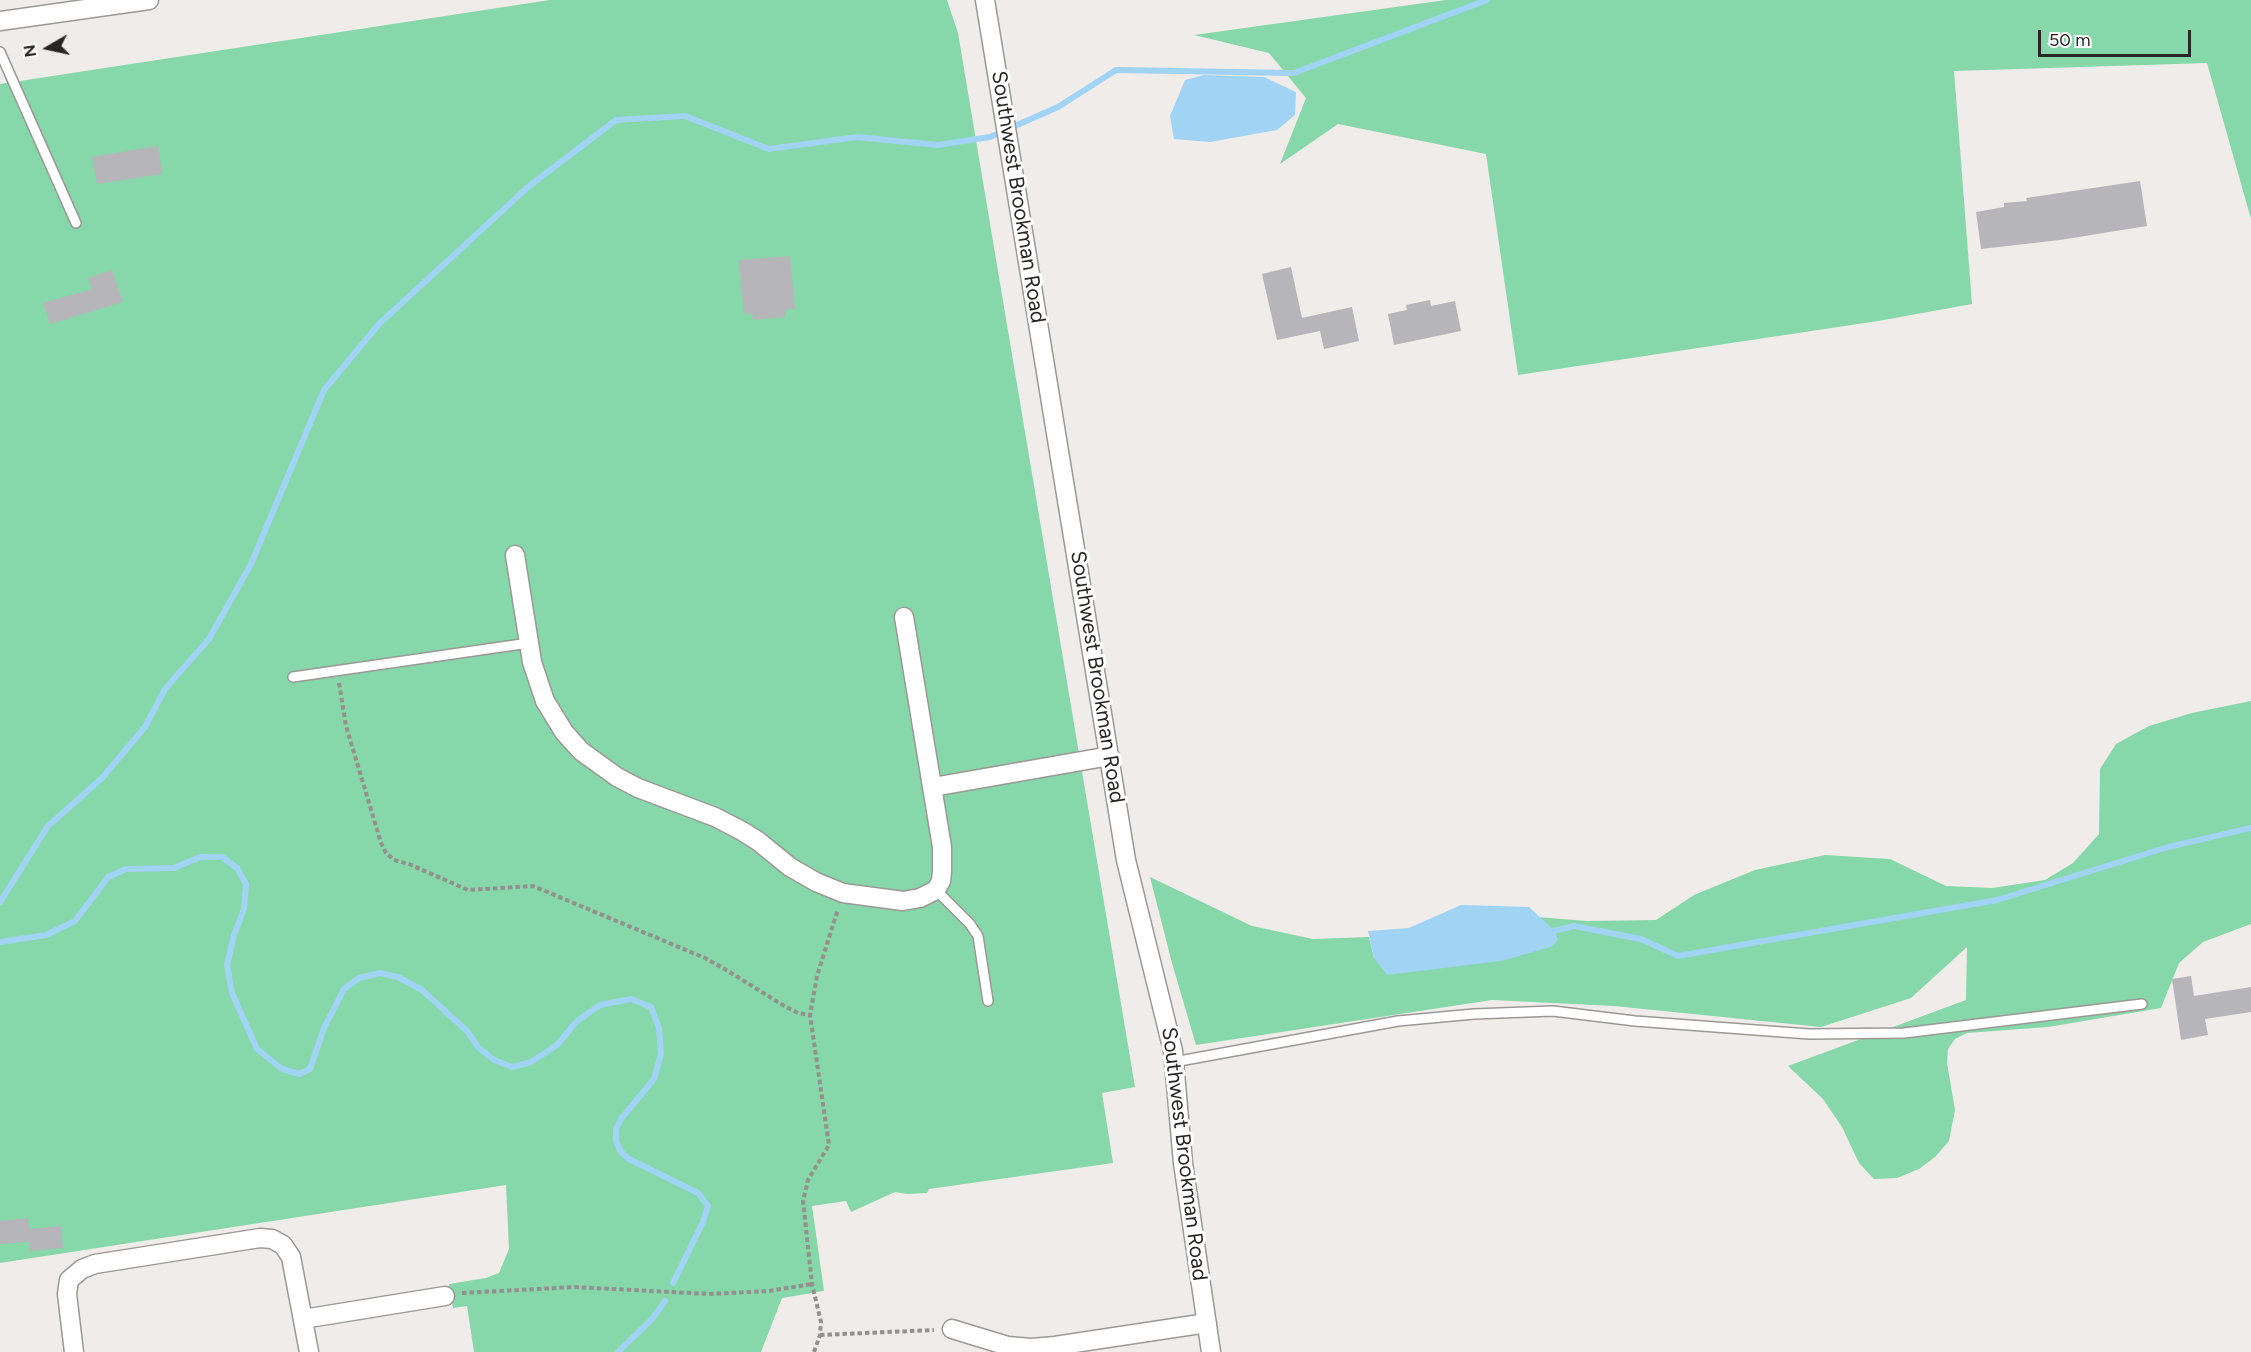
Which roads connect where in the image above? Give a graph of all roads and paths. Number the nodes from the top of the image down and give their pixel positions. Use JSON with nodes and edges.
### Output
{"nodes":[{"id":1,"x":149,"y":0,"type":"edge"},
{"id":2,"x":986,"y":0,"type":"edge"},
{"id":3,"x":0,"y":21,"type":"edge"},
{"id":4,"x":0,"y":52,"type":"edge"},
{"id":5,"x":76,"y":223,"type":"dead end"},
{"id":6,"x":515,"y":555,"type":"dead end"},
{"id":7,"x":904,"y":617,"type":"dead end"},
{"id":8,"x":529,"y":643,"type":"junction"},
{"id":9,"x":337,"y":670,"type":"junction"},
{"id":10,"x":293,"y":677,"type":"dead end"},
{"id":11,"x":1110,"y":756,"type":"junction"},
{"id":12,"x":933,"y":788,"type":"junction"},
{"id":13,"x":936,"y":890,"type":"junction"},
{"id":14,"x":843,"y":893,"type":"junction"},
{"id":15,"x":988,"y":1001,"type":"dead end"},
{"id":16,"x":2142,"y":1004,"type":"dead end"},
{"id":17,"x":810,"y":1015,"type":"junction"},
{"id":18,"x":1174,"y":1062,"type":"junction"},
{"id":19,"x":812,"y":1284,"type":"junction"},
{"id":20,"x":446,"y":1296,"type":"joint"},
{"id":21,"x":303,"y":1319,"type":"junction"},
{"id":22,"x":1207,"y":1323,"type":"junction"},
{"id":23,"x":952,"y":1329,"type":"joint"},
{"id":24,"x":820,"y":1335,"type":"junction"},
{"id":25,"x":1083,"y":1347,"type":"edge"},
{"id":26,"x":74,"y":1352,"type":"edge"},
{"id":27,"x":309,"y":1352,"type":"edge"},
{"id":28,"x":814,"y":1352,"type":"edge"},
{"id":29,"x":1211,"y":1352,"type":"edge"}],
"edges":[{"from":1,"to":3,"type":"street"},
{"from":2,"to":11,"type":"street","name":"Southwest Brookman Road"},
{"from":4,"to":5,"type":"lane"},
{"from":6,"to":8,"type":"street"},
{"from":7,"to":12,"type":"street"},
{"from":8,"to":9,"type":"lane"},
{"from":8,"to":14,"type":"street"},
{"from":9,"to":10,"type":"lane"},
{"from":9,"to":17,"type":"path"},
{"from":11,"to":12,"type":"street"},
{"from":11,"to":18,"type":"street","name":"Southwest Brookman Road"},
{"from":12,"to":13,"type":"street"},
{"from":13,"to":14,"type":"street"},
{"from":13,"to":15,"type":"lane"},
{"from":14,"to":17,"type":"path"},
{"from":16,"to":18,"type":"lane"},
{"from":17,"to":19,"type":"path"},
{"from":18,"to":22,"type":"street","name":"Southwest Brookman Road"},
{"from":19,"to":20,"type":"path"},
{"from":19,"to":24,"type":"path"},
{"from":20,"to":21,"type":"street"},
{"from":21,"to":26,"type":"street"},
{"from":21,"to":27,"type":"street"},
{"from":22,"to":25,"type":"street"},
{"from":22,"to":29,"type":"street","name":"Southwest Brookman Road"},
{"from":23,"to":24,"type":"path"},
{"from":23,"to":25,"type":"street"},
{"from":24,"to":28,"type":"path"}]}
